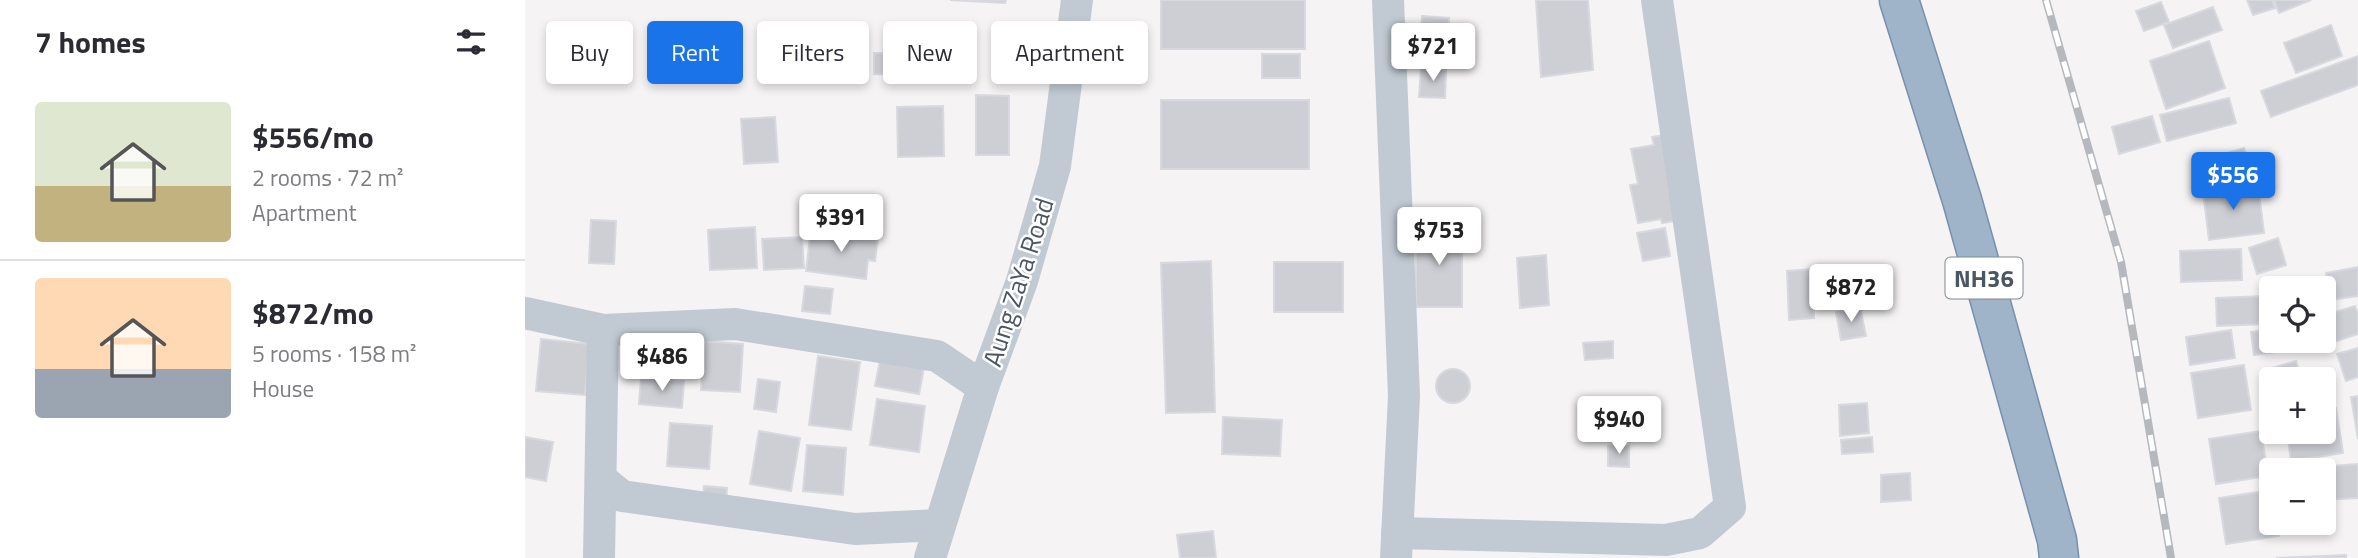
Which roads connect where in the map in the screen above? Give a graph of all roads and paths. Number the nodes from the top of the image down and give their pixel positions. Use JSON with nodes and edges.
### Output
{"nodes":[{"id":1,"x":1077,"y":0,"type":"edge"},
{"id":2,"x":1388,"y":0,"type":"edge"},
{"id":3,"x":1657,"y":0,"type":"edge"},
{"id":4,"x":1899,"y":0,"type":"edge"},
{"id":5,"x":525,"y":313,"type":"edge"},
{"id":6,"x":603,"y":330,"type":"junction"},
{"id":7,"x":983,"y":387,"type":"junction"},
{"id":8,"x":601,"y":479,"type":"junction"},
{"id":9,"x":940,"y":525,"type":"junction"},
{"id":10,"x":1396,"y":546,"type":"edge"},
{"id":11,"x":599,"y":558,"type":"edge"},
{"id":12,"x":930,"y":558,"type":"edge"},
{"id":13,"x":2060,"y":558,"type":"edge"}],
"edges":[{"from":1,"to":7,"type":"street","name":"Aung ZaYa Road"},
{"from":2,"to":10,"type":"street"},
{"from":3,"to":10,"type":"street"},
{"from":4,"to":13,"type":"highway","number":"NH36"},
{"from":5,"to":6,"type":"street"},
{"from":6,"to":7,"type":"street"},
{"from":6,"to":8,"type":"street"},
{"from":7,"to":9,"type":"street","name":"Aung ZaYa Road"},
{"from":8,"to":9,"type":"street"},
{"from":8,"to":11,"type":"street"},
{"from":9,"to":12,"type":"street","name":"Aung ZaYa Road"}]}
